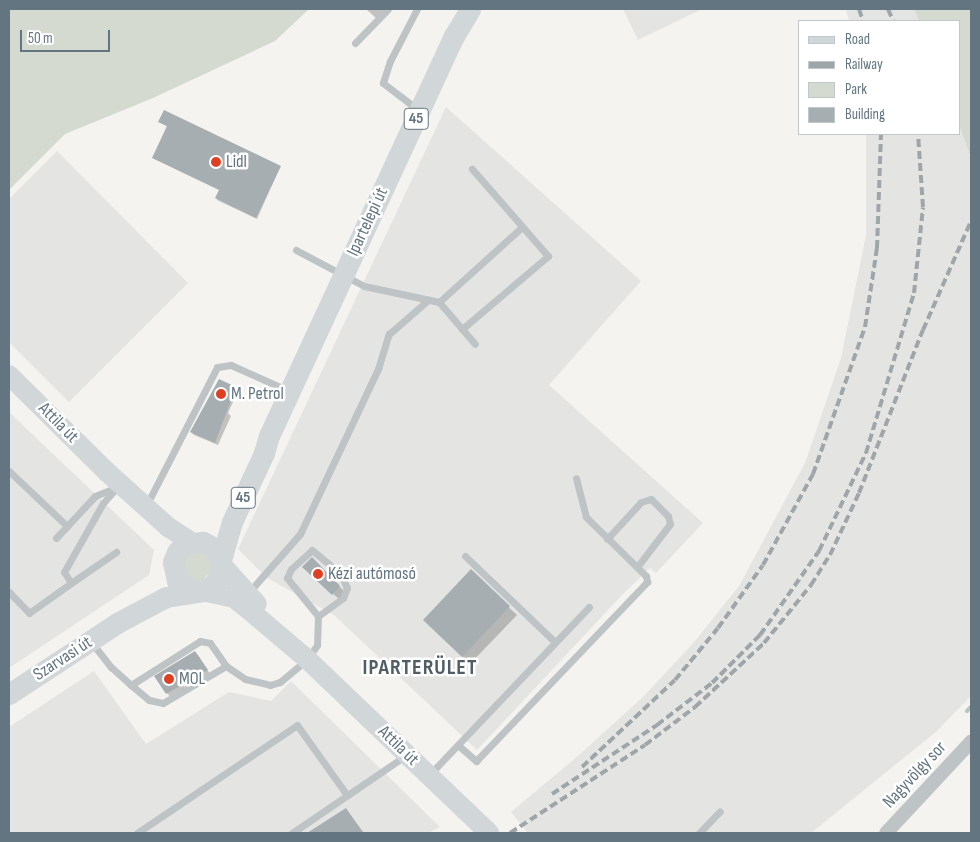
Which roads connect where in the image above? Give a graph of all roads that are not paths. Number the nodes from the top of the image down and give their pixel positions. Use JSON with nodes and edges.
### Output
{"nodes":[{"id":1,"x":388,"y":9,"type":"edge"},
{"id":2,"x":417,"y":9,"type":"edge"},
{"id":3,"x":470,"y":9,"type":"edge"},
{"id":4,"x":355,"y":43,"type":"dead end"},
{"id":5,"x":420,"y":110,"type":"junction"},
{"id":6,"x":472,"y":169,"type":"dead end"},
{"id":7,"x":522,"y":227,"type":"junction"},
{"id":8,"x":296,"y":250,"type":"dead end"},
{"id":9,"x":344,"y":274,"type":"junction"},
{"id":10,"x":428,"y":300,"type":"junction"},
{"id":11,"x":439,"y":302,"type":"junction"},
{"id":12,"x":462,"y":329,"type":"junction"},
{"id":13,"x":476,"y":344,"type":"dead end"},
{"id":14,"x":9,"y":375,"type":"edge"},
{"id":15,"x":289,"y":392,"type":"junction"},
{"id":16,"x":269,"y":436,"type":"junction"},
{"id":17,"x":9,"y":471,"type":"edge"},
{"id":18,"x":576,"y":478,"type":"dead end"},
{"id":19,"x":114,"y":481,"type":"junction"},
{"id":20,"x":146,"y":506,"type":"junction"},
{"id":21,"x":67,"y":526,"type":"junction"},
{"id":22,"x":56,"y":538,"type":"dead end"},
{"id":23,"x":607,"y":539,"type":"junction"},
{"id":24,"x":194,"y":542,"type":"junction"},
{"id":25,"x":116,"y":552,"type":"dead end"},
{"id":26,"x":465,"y":556,"type":"dead end"},
{"id":27,"x":173,"y":560,"type":"junction"},
{"id":28,"x":222,"y":563,"type":"junction"},
{"id":29,"x":637,"y":567,"type":"junction"},
{"id":30,"x":71,"y":583,"type":"junction"},
{"id":31,"x":198,"y":591,"type":"junction"},
{"id":32,"x":9,"y":592,"type":"edge"},
{"id":33,"x":248,"y":594,"type":"junction"},
{"id":34,"x":588,"y":607,"type":"dead end"},
{"id":35,"x":318,"y":616,"type":"junction"},
{"id":36,"x":117,"y":623,"type":"junction"},
{"id":37,"x":90,"y":641,"type":"junction"},
{"id":38,"x":555,"y":642,"type":"junction"},
{"id":39,"x":307,"y":659,"type":"junction"},
{"id":40,"x":226,"y":666,"type":"junction"},
{"id":41,"x":131,"y":685,"type":"junction"},
{"id":42,"x":9,"y":694,"type":"edge"},
{"id":43,"x":971,"y":742,"type":"edge"},
{"id":44,"x":459,"y":746,"type":"junction"},
{"id":45,"x":408,"y":755,"type":"junction"},
{"id":46,"x":429,"y":775,"type":"junction"},
{"id":47,"x":347,"y":795,"type":"junction"},
{"id":48,"x":720,"y":811,"type":"dead end"},
{"id":49,"x":137,"y":833,"type":"edge"},
{"id":50,"x":292,"y":833,"type":"edge"},
{"id":51,"x":489,"y":833,"type":"edge"},
{"id":52,"x":699,"y":833,"type":"edge"},
{"id":53,"x":886,"y":833,"type":"edge"}],
"edges":[{"from":1,"to":4,"type":"lane"},
{"from":2,"to":5,"type":"lane"},
{"from":3,"to":5,"type":"main road","name":"Ipartelepi út","number":"45"},
{"from":5,"to":9,"type":"main road","name":"Ipartelepi út","number":"45"},
{"from":6,"to":7,"type":"lane"},
{"from":7,"to":11,"type":"lane"},
{"from":7,"to":12,"type":"lane"},
{"from":8,"to":9,"type":"lane"},
{"from":9,"to":10,"type":"lane"},
{"from":9,"to":15,"type":"main road","name":"Ipartelepi út","number":"45"},
{"from":10,"to":11,"type":"lane"},
{"from":10,"to":33,"type":"lane"},
{"from":11,"to":12,"type":"lane"},
{"from":12,"to":13,"type":"lane"},
{"from":14,"to":19,"type":"main road","name":"Attila út"},
{"from":15,"to":16,"type":"main road","name":"Ipartelepi út","number":"45"},
{"from":15,"to":20,"type":"lane"},
{"from":16,"to":24,"type":"main road","number":"45"},
{"from":16,"to":28,"type":"main road","number":"45"},
{"from":17,"to":21,"type":"lane"},
{"from":18,"to":23,"type":"lane"},
{"from":19,"to":20,"type":"main road","name":"Attila út"},
{"from":19,"to":21,"type":"lane"},
{"from":19,"to":27,"type":"main road","name":"Attila út"},
{"from":19,"to":30,"type":"lane"},
{"from":20,"to":24,"type":"main road","name":"Attila út"},
{"from":21,"to":22,"type":"lane"},
{"from":23,"to":29,"type":"lane"},
{"from":23,"to":29,"type":"lane"},
{"from":24,"to":27,"type":"main road","number":"45"},
{"from":24,"to":28,"type":"main road"},
{"from":25,"to":30,"type":"lane"},
{"from":26,"to":38,"type":"lane"},
{"from":27,"to":31,"type":"main road"},
{"from":27,"to":36,"type":"main road","number":"45"},
{"from":28,"to":31,"type":"main road","number":"45"},
{"from":28,"to":33,"type":"main road","name":"Attila út"},
{"from":29,"to":44,"type":"lane"},
{"from":30,"to":32,"type":"lane"},
{"from":31,"to":36,"type":"main road","number":"45"},
{"from":31,"to":39,"type":"main road","name":"Attila út"},
{"from":33,"to":39,"type":"main road","name":"Attila út"},
{"from":34,"to":38,"type":"lane"},
{"from":35,"to":35,"type":"lane"},
{"from":35,"to":39,"type":"lane"},
{"from":36,"to":37,"type":"main road","name":"Szarvasi út","number":"45"},
{"from":37,"to":41,"type":"lane"},
{"from":37,"to":42,"type":"main road","name":"Szarvasi út","number":"45"},
{"from":38,"to":44,"type":"lane"},
{"from":39,"to":40,"type":"lane"},
{"from":39,"to":45,"type":"main road","name":"Attila út"},
{"from":40,"to":41,"type":"lane"},
{"from":40,"to":41,"type":"lane"},
{"from":43,"to":53,"type":"street","name":"Nagyvölgy sor"},
{"from":44,"to":46,"type":"lane"},
{"from":45,"to":46,"type":"main road","name":"Attila út"},
{"from":45,"to":47,"type":"lane"},
{"from":46,"to":51,"type":"main road","name":"Attila út"},
{"from":47,"to":49,"type":"lane"},
{"from":47,"to":50,"type":"lane"},
{"from":48,"to":52,"type":"lane"}]}
